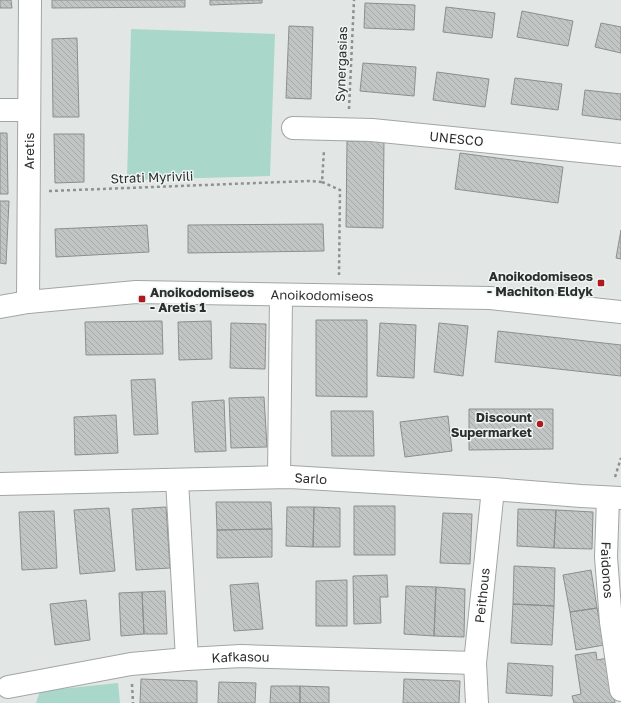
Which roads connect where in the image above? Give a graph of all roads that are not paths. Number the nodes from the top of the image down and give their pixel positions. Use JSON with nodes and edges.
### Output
{"nodes":[{"id":1,"x":30,"y":0,"type":"edge"},
{"id":2,"x":0,"y":110,"type":"edge"},
{"id":3,"x":29,"y":110,"type":"junction"},
{"id":4,"x":293,"y":128,"type":"dead end"},
{"id":5,"x":621,"y":155,"type":"edge"},
{"id":6,"x":281,"y":295,"type":"junction"},
{"id":7,"x":28,"y":302,"type":"junction"},
{"id":8,"x":0,"y":307,"type":"edge"},
{"id":9,"x":621,"y":312,"type":"edge"},
{"id":10,"x":279,"y":477,"type":"junction"},
{"id":11,"x":177,"y":480,"type":"junction"},
{"id":12,"x":0,"y":484,"type":"edge"},
{"id":13,"x":493,"y":489,"type":"junction"},
{"id":14,"x":614,"y":498,"type":"edge"},
{"id":15,"x":187,"y":659,"type":"junction"},
{"id":16,"x":475,"y":663,"type":"junction"},
{"id":17,"x":8,"y":687,"type":"dead end"},
{"id":18,"x":621,"y":690,"type":"edge"},
{"id":19,"x":477,"y":703,"type":"edge"}],
"edges":[{"from":1,"to":3,"type":"street","name":"Aretis"},
{"from":2,"to":3,"type":"street"},
{"from":3,"to":7,"type":"street","name":"Aretis"},
{"from":4,"to":5,"type":"street","name":"UNESCO"},
{"from":6,"to":7,"type":"street","name":"Anoikodomiseos"},
{"from":6,"to":9,"type":"street","name":"Anoikodomiseos"},
{"from":6,"to":10,"type":"street"},
{"from":7,"to":8,"type":"street","name":"Anoikodomiseos"},
{"from":10,"to":11,"type":"street","name":"Sarlo"},
{"from":10,"to":13,"type":"street","name":"Sarlo"},
{"from":11,"to":12,"type":"street","name":"Sarlo"},
{"from":11,"to":15,"type":"street"},
{"from":13,"to":14,"type":"street","name":"Sarlo"},
{"from":13,"to":16,"type":"street","name":"Peithous"},
{"from":14,"to":18,"type":"street","name":"Faidonos"},
{"from":15,"to":16,"type":"street","name":"Kafkasou"},
{"from":15,"to":17,"type":"street","name":"Kafkasou"},
{"from":16,"to":19,"type":"street","name":"Peithous"}]}
